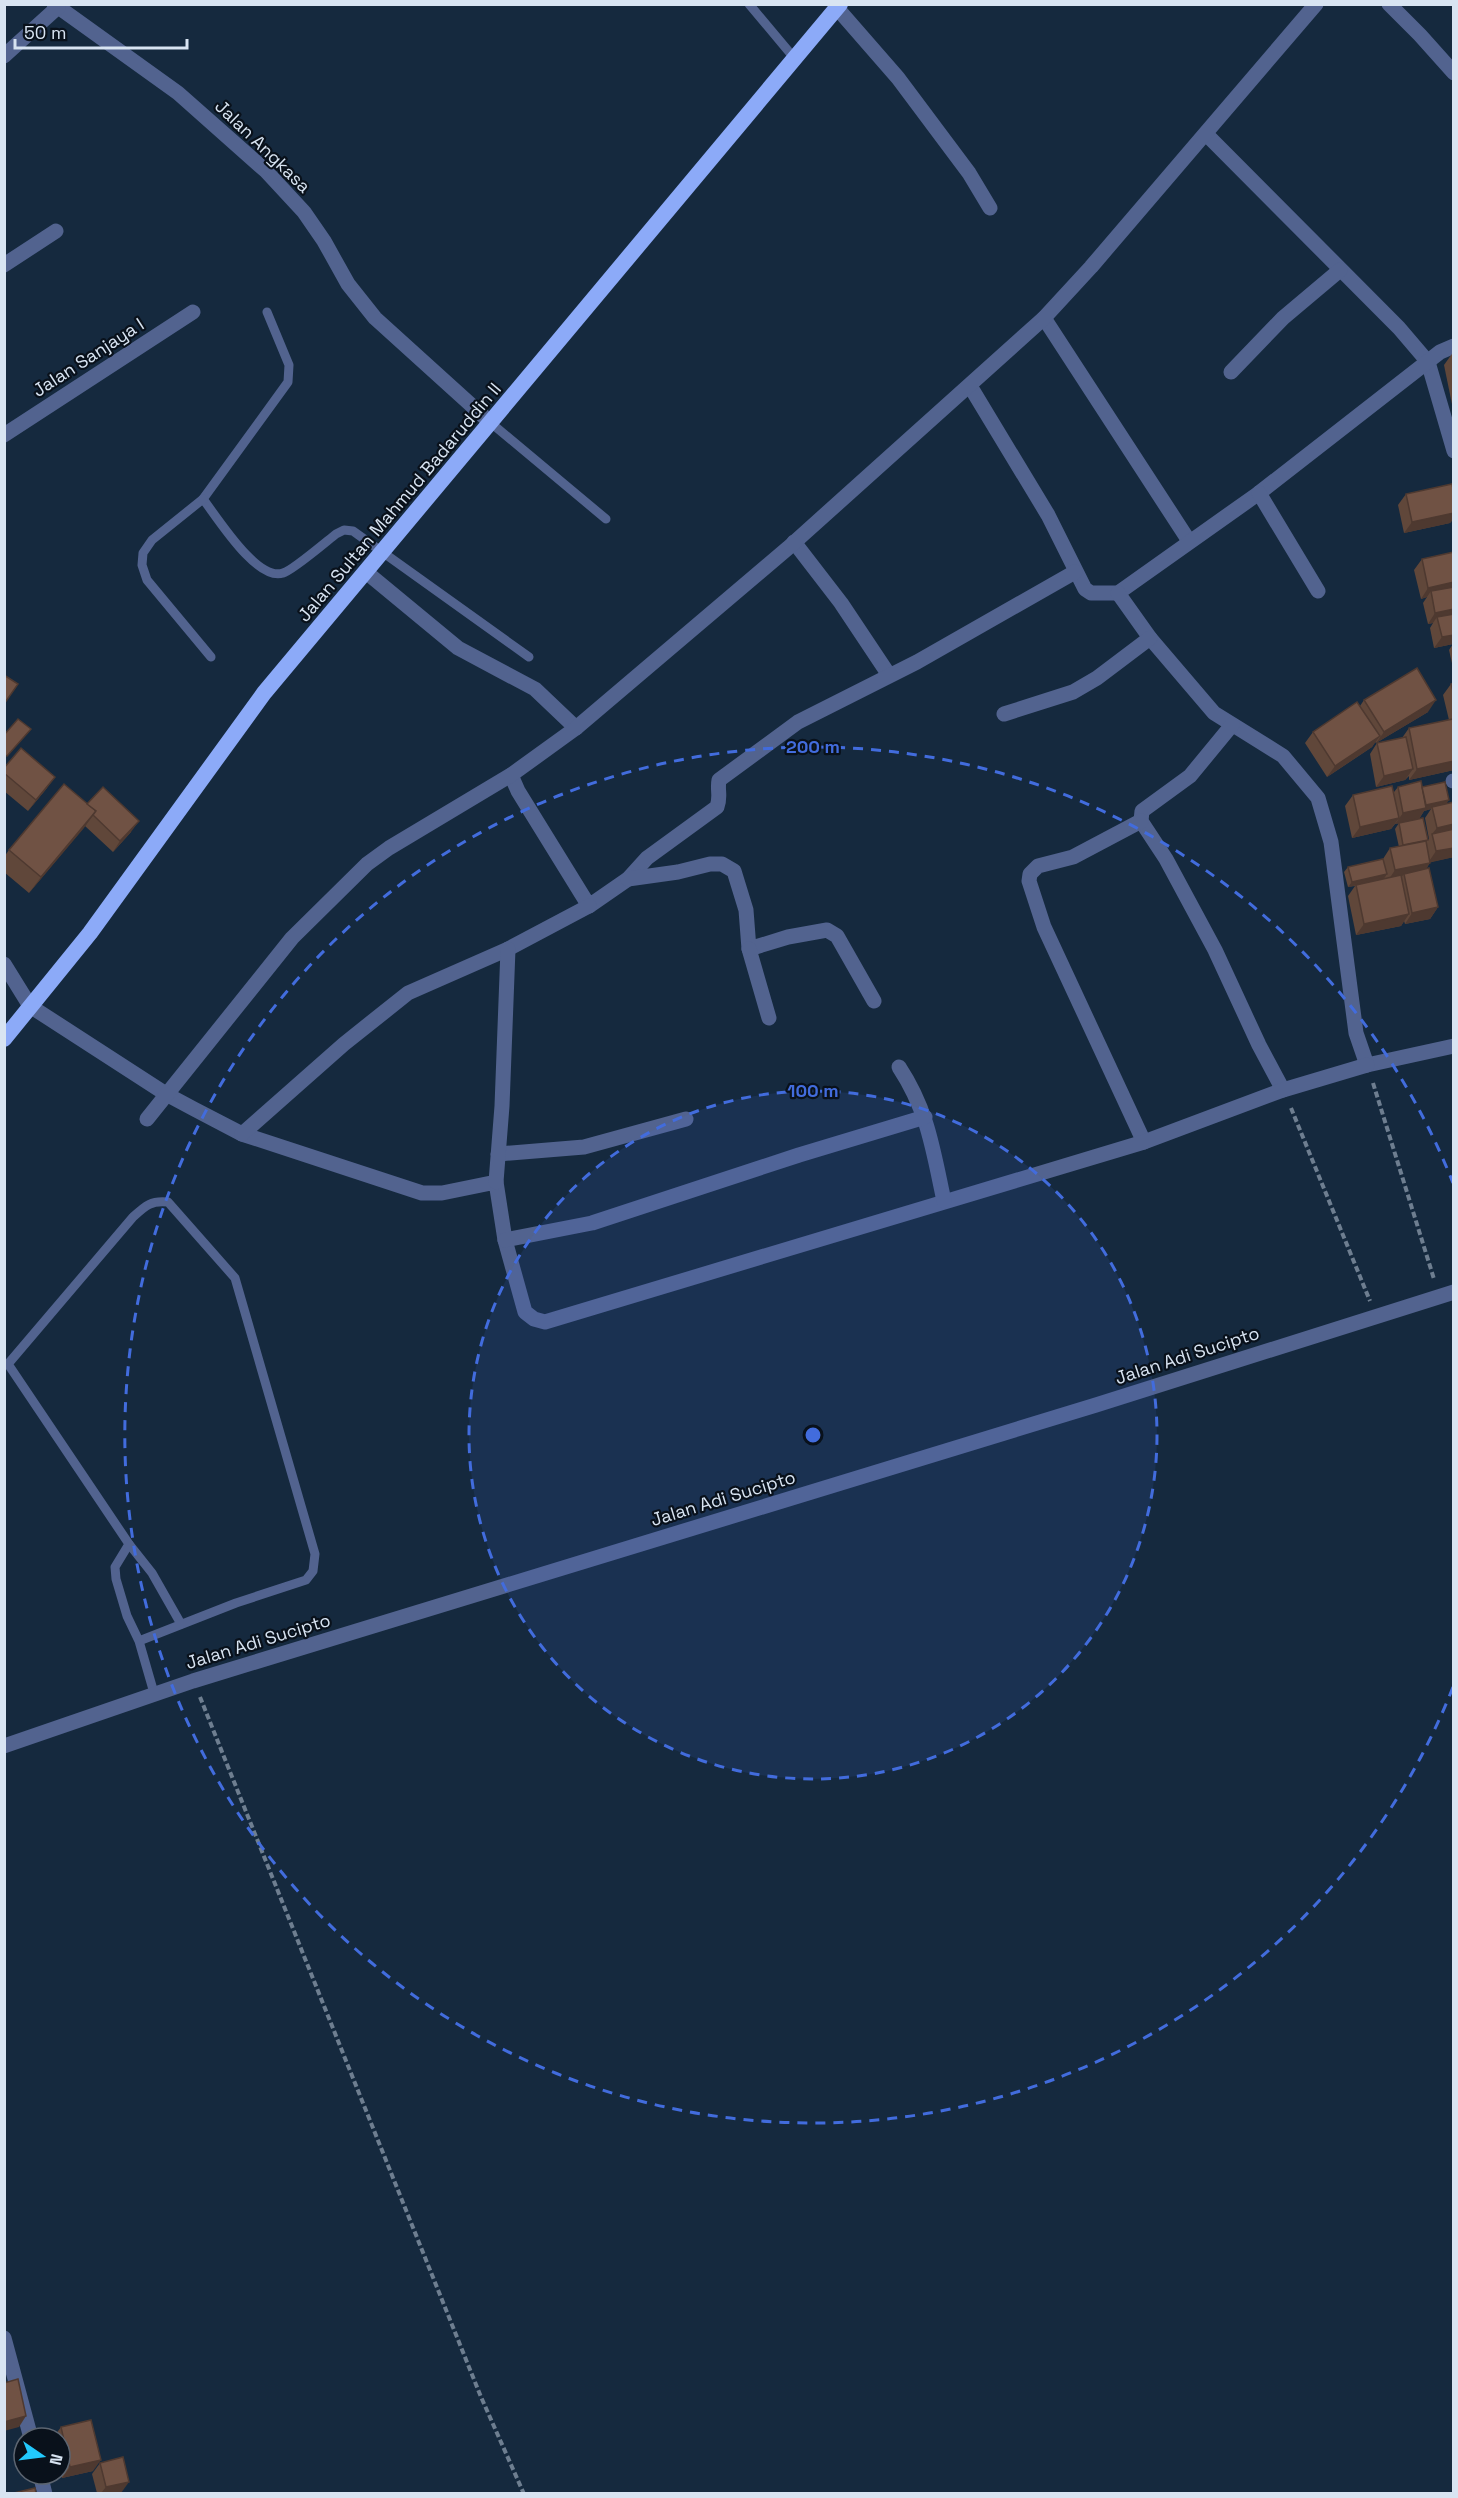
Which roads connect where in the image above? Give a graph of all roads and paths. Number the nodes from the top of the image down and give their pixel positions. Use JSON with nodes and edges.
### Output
{"nodes":[{"id":1,"x":749,"y":4,"type":"edge"},
{"id":2,"x":1316,"y":4,"type":"edge"},
{"id":3,"x":1389,"y":4,"type":"edge"},
{"id":4,"x":56,"y":6,"type":"edge"},
{"id":5,"x":839,"y":6,"type":"edge"},
{"id":6,"x":4,"y":56,"type":"edge"},
{"id":7,"x":795,"y":60,"type":"junction"},
{"id":8,"x":1454,"y":73,"type":"edge"},
{"id":9,"x":1206,"y":134,"type":"junction"},
{"id":10,"x":990,"y":208,"type":"dead end"},
{"id":11,"x":56,"y":231,"type":"dead end"},
{"id":12,"x":4,"y":265,"type":"edge"},
{"id":13,"x":1340,"y":270,"type":"junction"},
{"id":14,"x":192,"y":312,"type":"dead end"},
{"id":15,"x":267,"y":312,"type":"dead end"},
{"id":16,"x":1044,"y":318,"type":"junction"},
{"id":17,"x":1454,"y":346,"type":"edge"},
{"id":18,"x":1428,"y":362,"type":"junction"},
{"id":19,"x":1231,"y":372,"type":"dead end"},
{"id":20,"x":970,"y":386,"type":"junction"},
{"id":21,"x":491,"y":423,"type":"junction"},
{"id":22,"x":4,"y":435,"type":"edge"},
{"id":23,"x":1454,"y":451,"type":"edge"},
{"id":24,"x":1259,"y":493,"type":"junction"},
{"id":25,"x":203,"y":499,"type":"junction"},
{"id":26,"x":606,"y":519,"type":"dead end"},
{"id":27,"x":1189,"y":541,"type":"junction"},
{"id":28,"x":794,"y":542,"type":"junction"},
{"id":29,"x":382,"y":552,"type":"junction"},
{"id":30,"x":366,"y":572,"type":"junction"},
{"id":31,"x":1076,"y":572,"type":"junction"},
{"id":32,"x":1318,"y":591,"type":"dead end"},
{"id":33,"x":1118,"y":593,"type":"junction"},
{"id":34,"x":1150,"y":638,"type":"junction"},
{"id":35,"x":211,"y":657,"type":"dead end"},
{"id":36,"x":529,"y":657,"type":"dead end"},
{"id":37,"x":889,"y":675,"type":"junction"},
{"id":38,"x":1004,"y":714,"type":"dead end"},
{"id":39,"x":1232,"y":725,"type":"junction"},
{"id":40,"x":576,"y":728,"type":"junction"},
{"id":41,"x":512,"y":775,"type":"junction"},
{"id":42,"x":1141,"y":821,"type":"junction"},
{"id":43,"x":628,"y":879,"type":"junction"},
{"id":44,"x":589,"y":906,"type":"junction"},
{"id":45,"x":508,"y":949,"type":"junction"},
{"id":46,"x":749,"y":949,"type":"junction"},
{"id":47,"x":4,"y":964,"type":"edge"},
{"id":48,"x":874,"y":1001,"type":"dead end"},
{"id":49,"x":30,"y":1006,"type":"junction"},
{"id":50,"x":769,"y":1018,"type":"dead end"},
{"id":51,"x":4,"y":1039,"type":"edge"},
{"id":52,"x":1454,"y":1046,"type":"edge"},
{"id":53,"x":1367,"y":1065,"type":"junction"},
{"id":54,"x":899,"y":1066,"type":"dead end"},
{"id":55,"x":1284,"y":1090,"type":"junction"},
{"id":56,"x":166,"y":1094,"type":"junction"},
{"id":57,"x":925,"y":1117,"type":"junction"},
{"id":58,"x":147,"y":1119,"type":"dead end"},
{"id":59,"x":686,"y":1119,"type":"dead end"},
{"id":60,"x":242,"y":1134,"type":"junction"},
{"id":61,"x":1144,"y":1142,"type":"junction"},
{"id":62,"x":498,"y":1154,"type":"junction"},
{"id":63,"x":496,"y":1182,"type":"junction"},
{"id":64,"x":944,"y":1201,"type":"junction"},
{"id":65,"x":505,"y":1240,"type":"junction"},
{"id":66,"x":1446,"y":1294,"type":"edge"},
{"id":67,"x":1375,"y":1315,"type":"junction"},
{"id":68,"x":6,"y":1365,"type":"edge"},
{"id":69,"x":129,"y":1544,"type":"junction"},
{"id":70,"x":181,"y":1624,"type":"junction"},
{"id":71,"x":139,"y":1641,"type":"junction"},
{"id":72,"x":193,"y":1681,"type":"junction"},
{"id":73,"x":154,"y":1694,"type":"junction"},
{"id":74,"x":4,"y":1746,"type":"edge"},
{"id":75,"x":4,"y":2338,"type":"edge"},
{"id":76,"x":28,"y":2426,"type":"edge"},
{"id":77,"x":524,"y":2493,"type":"edge"}],
"edges":[{"from":1,"to":7,"type":"lane"},
{"from":2,"to":9,"type":"street"},
{"from":3,"to":8,"type":"street"},
{"from":4,"to":6,"type":"street"},
{"from":4,"to":21,"type":"street","name":"Jalan Angkasa"},
{"from":5,"to":7,"type":"highway","name":"Jalan Sultan Mahmud Badaruddin II"},
{"from":5,"to":10,"type":"street"},
{"from":7,"to":21,"type":"highway","name":"Jalan Sultan Mahmud Badaruddin II"},
{"from":9,"to":13,"type":"street"},
{"from":9,"to":16,"type":"street"},
{"from":11,"to":12,"type":"street"},
{"from":13,"to":18,"type":"street"},
{"from":13,"to":19,"type":"street"},
{"from":14,"to":22,"type":"street","name":"Jalan Sanjaya I"},
{"from":15,"to":25,"type":"lane"},
{"from":16,"to":20,"type":"street"},
{"from":16,"to":27,"type":"street"},
{"from":17,"to":18,"type":"street"},
{"from":18,"to":23,"type":"street"},
{"from":18,"to":24,"type":"street"},
{"from":20,"to":28,"type":"street"},
{"from":20,"to":31,"type":"street"},
{"from":21,"to":26,"type":"lane"},
{"from":21,"to":29,"type":"highway","name":"Jalan Sultan Mahmud Badaruddin II"},
{"from":24,"to":27,"type":"street"},
{"from":24,"to":32,"type":"street"},
{"from":25,"to":29,"type":"lane"},
{"from":25,"to":35,"type":"lane"},
{"from":27,"to":33,"type":"street"},
{"from":28,"to":37,"type":"street"},
{"from":28,"to":40,"type":"street"},
{"from":29,"to":30,"type":"highway","name":"Jalan Sultan Mahmud Badaruddin II"},
{"from":29,"to":36,"type":"lane"},
{"from":30,"to":40,"type":"street"},
{"from":30,"to":49,"type":"highway","name":"Jalan Sultan Mahmud Badaruddin II"},
{"from":31,"to":33,"type":"street"},
{"from":31,"to":37,"type":"street"},
{"from":33,"to":34,"type":"street"},
{"from":34,"to":38,"type":"street"},
{"from":34,"to":39,"type":"street"},
{"from":37,"to":43,"type":"street"},
{"from":39,"to":42,"type":"street"},
{"from":39,"to":53,"type":"street"},
{"from":40,"to":41,"type":"street"},
{"from":41,"to":44,"type":"street"},
{"from":41,"to":56,"type":"street"},
{"from":42,"to":55,"type":"street"},
{"from":42,"to":61,"type":"street"},
{"from":43,"to":44,"type":"street"},
{"from":43,"to":46,"type":"street"},
{"from":44,"to":45,"type":"street"},
{"from":45,"to":60,"type":"street"},
{"from":45,"to":62,"type":"street"},
{"from":46,"to":48,"type":"street"},
{"from":46,"to":50,"type":"street"},
{"from":47,"to":49,"type":"street"},
{"from":49,"to":51,"type":"highway","name":"Jalan Sultan Mahmud Badaruddin II"},
{"from":49,"to":56,"type":"street"},
{"from":52,"to":53,"type":"street"},
{"from":53,"to":55,"type":"street"},
{"from":53,"to":66,"type":"path"},
{"from":54,"to":57,"type":"street"},
{"from":55,"to":61,"type":"street"},
{"from":55,"to":67,"type":"path"},
{"from":56,"to":58,"type":"street"},
{"from":56,"to":60,"type":"street"},
{"from":57,"to":64,"type":"street"},
{"from":57,"to":65,"type":"street"},
{"from":59,"to":62,"type":"street"},
{"from":60,"to":63,"type":"street"},
{"from":61,"to":64,"type":"street"},
{"from":62,"to":63,"type":"street"},
{"from":63,"to":65,"type":"street"},
{"from":64,"to":65,"type":"street"},
{"from":66,"to":67,"type":"street","name":"Jalan Adi Sucipto"},
{"from":67,"to":72,"type":"street","name":"Jalan Adi Sucipto"},
{"from":68,"to":69,"type":"lane"},
{"from":68,"to":70,"type":"lane"},
{"from":69,"to":70,"type":"lane"},
{"from":69,"to":71,"type":"lane"},
{"from":70,"to":71,"type":"lane"},
{"from":71,"to":73,"type":"lane"},
{"from":72,"to":73,"type":"street","name":"Jalan Adi Sucipto"},
{"from":72,"to":77,"type":"path"},
{"from":73,"to":74,"type":"street","name":"Jalan Adi Sucipto"},
{"from":75,"to":76,"type":"street"}]}
